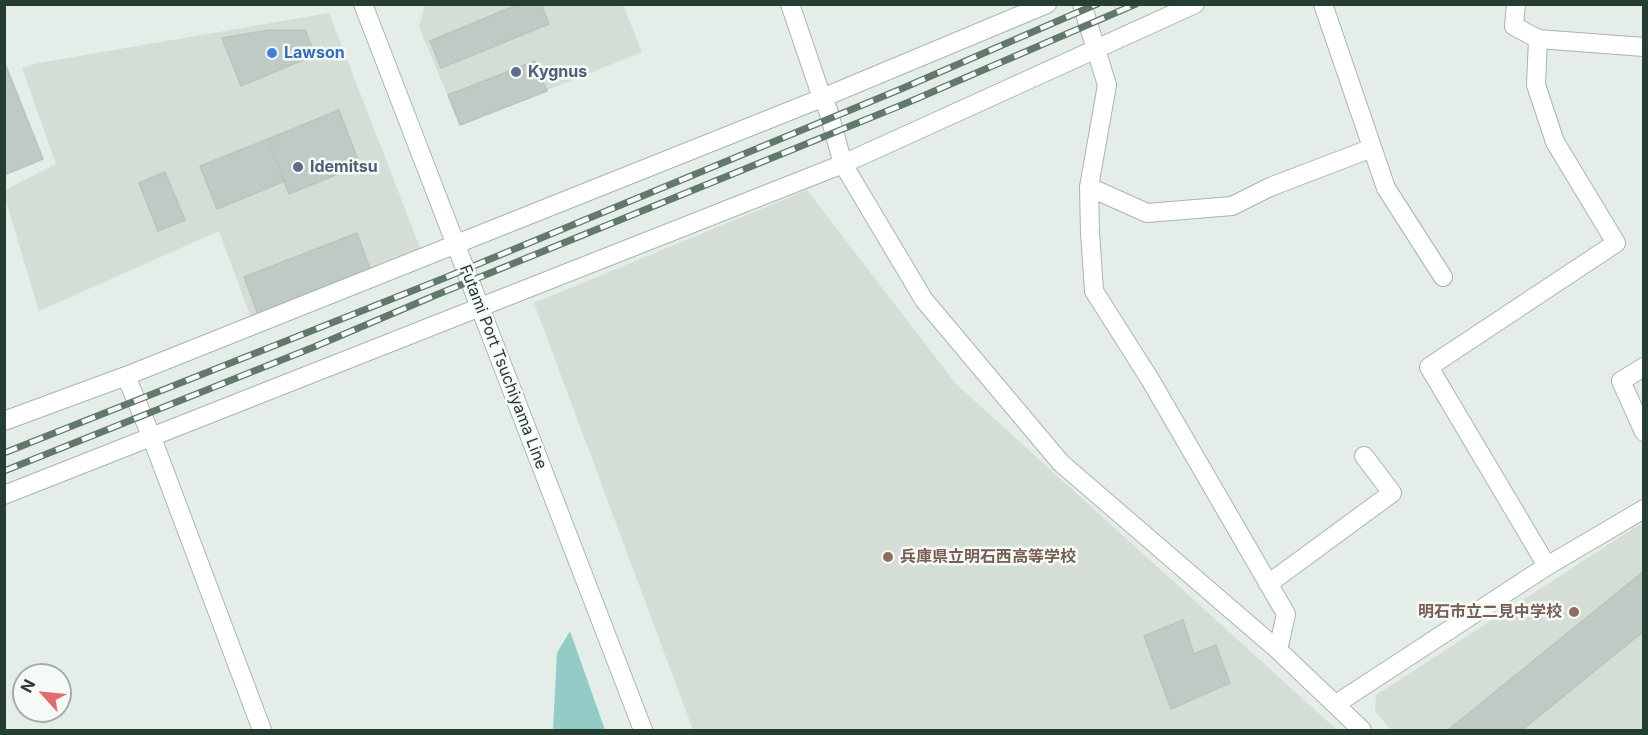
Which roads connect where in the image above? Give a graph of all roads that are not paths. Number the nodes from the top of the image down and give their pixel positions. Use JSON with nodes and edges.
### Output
{"nodes":[{"id":1,"x":363,"y":4,"type":"edge"},
{"id":2,"x":790,"y":4,"type":"edge"},
{"id":3,"x":1047,"y":4,"type":"edge"},
{"id":4,"x":1082,"y":4,"type":"edge"},
{"id":5,"x":1195,"y":4,"type":"edge"},
{"id":6,"x":1323,"y":4,"type":"edge"},
{"id":7,"x":1516,"y":4,"type":"edge"},
{"id":8,"x":1538,"y":39,"type":"junction"},
{"id":9,"x":1644,"y":47,"type":"edge"},
{"id":10,"x":1095,"y":49,"type":"junction"},
{"id":11,"x":822,"y":98,"type":"junction"},
{"id":12,"x":1372,"y":148,"type":"junction"},
{"id":13,"x":843,"y":164,"type":"junction"},
{"id":14,"x":1089,"y":187,"type":"junction"},
{"id":15,"x":454,"y":245,"type":"junction"},
{"id":16,"x":1443,"y":277,"type":"dead end"},
{"id":17,"x":480,"y":309,"type":"junction"},
{"id":18,"x":1644,"y":367,"type":"edge"},
{"id":19,"x":126,"y":376,"type":"junction"},
{"id":20,"x":4,"y":421,"type":"edge"},
{"id":21,"x":1644,"y":432,"type":"edge"},
{"id":22,"x":152,"y":438,"type":"junction"},
{"id":23,"x":1364,"y":456,"type":"dead end"},
{"id":24,"x":4,"y":495,"type":"edge"},
{"id":25,"x":1644,"y":509,"type":"edge"},
{"id":26,"x":1546,"y":566,"type":"junction"},
{"id":27,"x":1268,"y":584,"type":"junction"},
{"id":28,"x":1278,"y":650,"type":"junction"},
{"id":29,"x":1336,"y":704,"type":"junction"},
{"id":30,"x":261,"y":730,"type":"edge"},
{"id":31,"x":643,"y":730,"type":"edge"},
{"id":32,"x":1362,"y":730,"type":"edge"}],
"edges":[{"from":1,"to":15,"type":"street","name":"Futami Port Tsuchiyama Line"},
{"from":2,"to":11,"type":"street"},
{"from":3,"to":11,"type":"street"},
{"from":4,"to":10,"type":"street"},
{"from":5,"to":10,"type":"street"},
{"from":6,"to":12,"type":"street"},
{"from":7,"to":8,"type":"street"},
{"from":8,"to":9,"type":"street"},
{"from":8,"to":26,"type":"street"},
{"from":10,"to":13,"type":"street"},
{"from":10,"to":14,"type":"street"},
{"from":11,"to":13,"type":"street"},
{"from":11,"to":15,"type":"street"},
{"from":12,"to":14,"type":"street"},
{"from":12,"to":16,"type":"street"},
{"from":13,"to":17,"type":"street"},
{"from":13,"to":28,"type":"street"},
{"from":14,"to":27,"type":"street"},
{"from":15,"to":17,"type":"street","name":"Futami Port Tsuchiyama Line"},
{"from":15,"to":19,"type":"street"},
{"from":17,"to":22,"type":"street"},
{"from":17,"to":31,"type":"street","name":"Futami Port Tsuchiyama Line"},
{"from":18,"to":21,"type":"street"},
{"from":19,"to":20,"type":"street"},
{"from":19,"to":22,"type":"street"},
{"from":22,"to":24,"type":"street"},
{"from":22,"to":30,"type":"street"},
{"from":23,"to":27,"type":"street"},
{"from":25,"to":26,"type":"street"},
{"from":26,"to":29,"type":"street"},
{"from":27,"to":28,"type":"street"},
{"from":28,"to":29,"type":"street"},
{"from":29,"to":32,"type":"street"}]}
